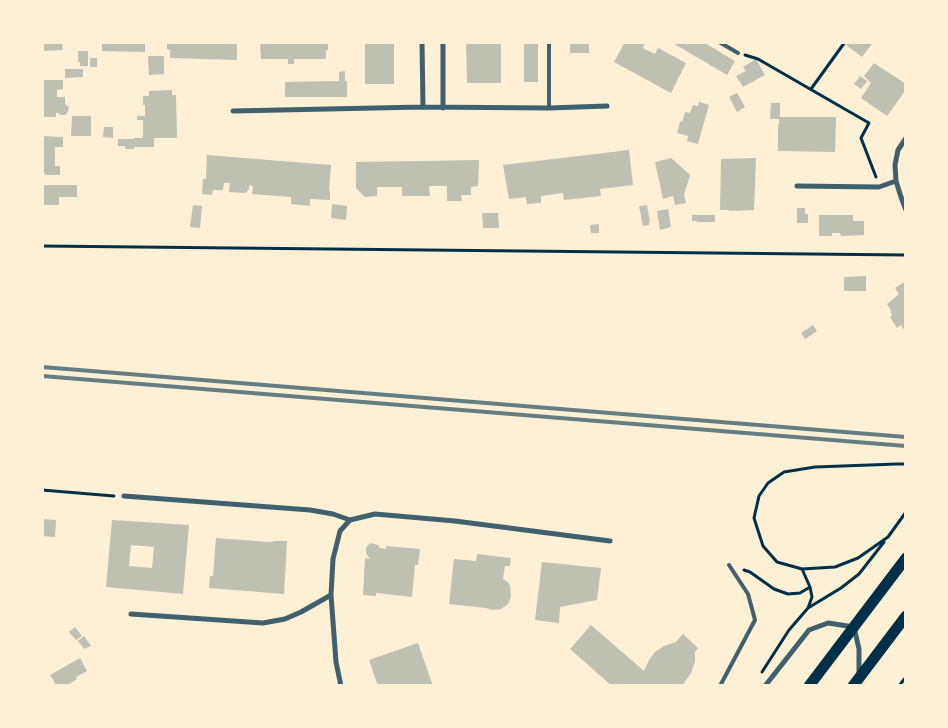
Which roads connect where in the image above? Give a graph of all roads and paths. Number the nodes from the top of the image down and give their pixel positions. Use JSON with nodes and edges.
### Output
{"nodes":[{"id":1,"x":422,"y":42,"type":"edge"},
{"id":2,"x":442,"y":42,"type":"edge"},
{"id":3,"x":549,"y":42,"type":"edge"},
{"id":4,"x":719,"y":42,"type":"edge"},
{"id":5,"x":845,"y":42,"type":"edge"},
{"id":6,"x":738,"y":53,"type":"joint"},
{"id":7,"x":811,"y":89,"type":"junction"},
{"id":8,"x":608,"y":106,"type":"dead end"},
{"id":9,"x":423,"y":108,"type":"junction"},
{"id":10,"x":442,"y":108,"type":"junction"},
{"id":11,"x":549,"y":108,"type":"junction"},
{"id":12,"x":232,"y":111,"type":"dead end"},
{"id":13,"x":906,"y":138,"type":"edge"},
{"id":14,"x":896,"y":181,"type":"junction"},
{"id":15,"x":797,"y":186,"type":"dead end"},
{"id":16,"x":880,"y":187,"type":"junction"},
{"id":17,"x":906,"y":210,"type":"edge"},
{"id":18,"x":42,"y":246,"type":"edge"},
{"id":19,"x":906,"y":255,"type":"edge"},
{"id":20,"x":906,"y":464,"type":"edge"},
{"id":21,"x":42,"y":490,"type":"edge"},
{"id":22,"x":124,"y":496,"type":"joint"},
{"id":23,"x":906,"y":512,"type":"edge"},
{"id":24,"x":350,"y":520,"type":"junction"},
{"id":25,"x":888,"y":537,"type":"junction"},
{"id":26,"x":610,"y":541,"type":"dead end"},
{"id":27,"x":906,"y":558,"type":"edge"},
{"id":28,"x":730,"y":565,"type":"joint"},
{"id":29,"x":802,"y":569,"type":"junction"},
{"id":30,"x":810,"y":587,"type":"junction"},
{"id":31,"x":331,"y":595,"type":"junction"},
{"id":32,"x":808,"y":608,"type":"junction"},
{"id":33,"x":131,"y":614,"type":"dead end"},
{"id":34,"x":906,"y":616,"type":"edge"},
{"id":35,"x":854,"y":627,"type":"junction"},
{"id":36,"x":760,"y":677,"type":"dead end"},
{"id":37,"x":906,"y":677,"type":"edge"},
{"id":38,"x":856,"y":683,"type":"edge"},
{"id":39,"x":720,"y":685,"type":"edge"},
{"id":40,"x":341,"y":686,"type":"edge"},
{"id":41,"x":765,"y":686,"type":"edge"},
{"id":42,"x":809,"y":686,"type":"edge"},
{"id":43,"x":899,"y":686,"type":"edge"}],
"edges":[{"from":1,"to":9,"type":"street"},
{"from":2,"to":10,"type":"street"},
{"from":3,"to":11,"type":"lane"},
{"from":4,"to":6,"type":"lane"},
{"from":5,"to":7,"type":"path"},
{"from":6,"to":7,"type":"path"},
{"from":7,"to":16,"type":"path"},
{"from":8,"to":11,"type":"street"},
{"from":9,"to":10,"type":"street"},
{"from":9,"to":12,"type":"street"},
{"from":10,"to":11,"type":"street"},
{"from":13,"to":14,"type":"street"},
{"from":14,"to":16,"type":"street"},
{"from":14,"to":17,"type":"street"},
{"from":15,"to":16,"type":"street"},
{"from":18,"to":19,"type":"path"},
{"from":20,"to":29,"type":"path"},
{"from":21,"to":22,"type":"path"},
{"from":22,"to":24,"type":"street"},
{"from":23,"to":25,"type":"path"},
{"from":24,"to":26,"type":"street"},
{"from":24,"to":31,"type":"street"},
{"from":25,"to":29,"type":"path"},
{"from":25,"to":32,"type":"path"},
{"from":27,"to":35,"type":"highway"},
{"from":28,"to":30,"type":"path"},
{"from":28,"to":39,"type":"lane"},
{"from":29,"to":30,"type":"path"},
{"from":30,"to":32,"type":"path"},
{"from":31,"to":33,"type":"street"},
{"from":31,"to":40,"type":"street"},
{"from":32,"to":36,"type":"path"},
{"from":34,"to":38,"type":"highway"},
{"from":35,"to":38,"type":"street"},
{"from":35,"to":41,"type":"street"},
{"from":35,"to":42,"type":"highway"},
{"from":37,"to":43,"type":"path"}]}
